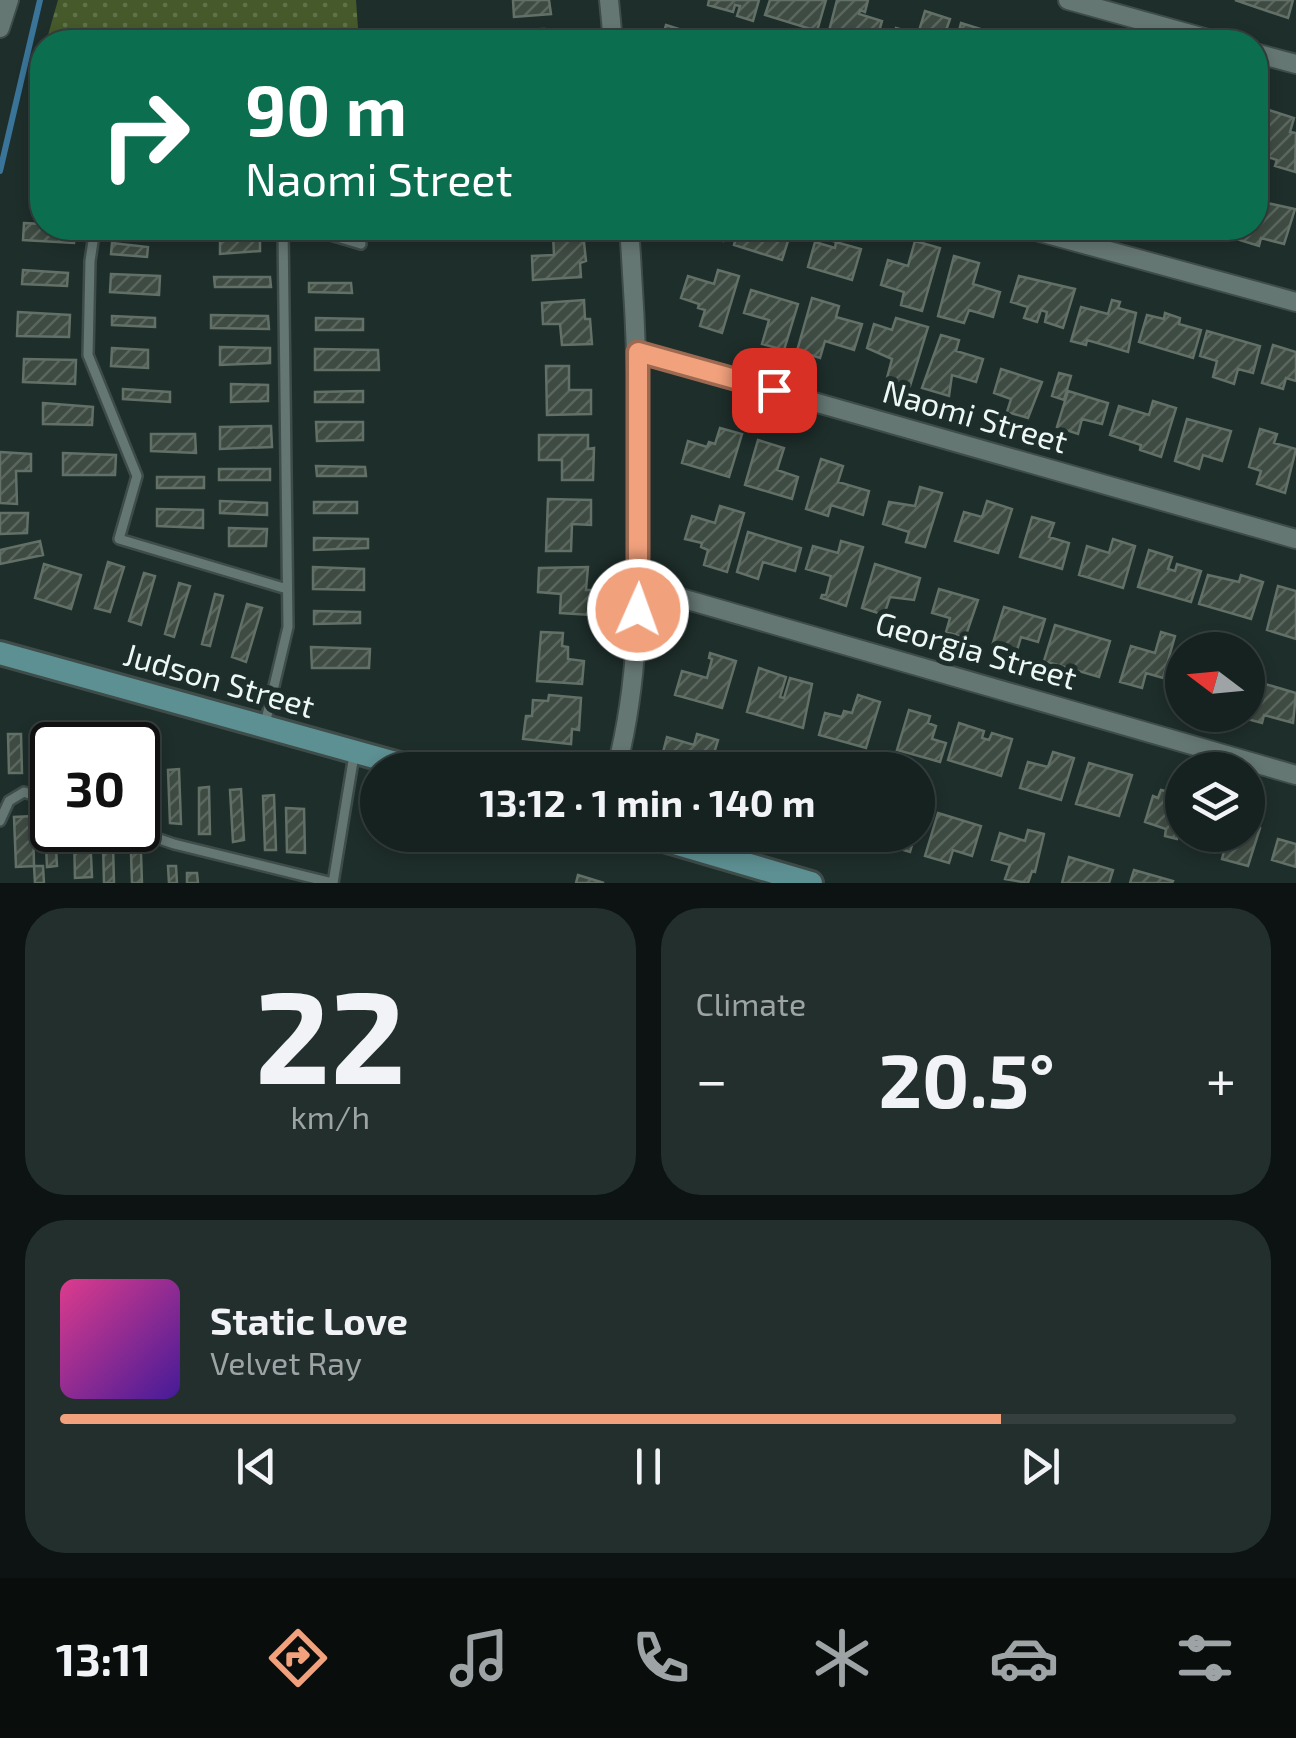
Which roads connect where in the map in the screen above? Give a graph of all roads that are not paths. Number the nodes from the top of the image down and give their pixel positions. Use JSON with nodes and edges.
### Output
{"nodes":[{"id":1,"x":9,"y":0,"type":"edge"},
{"id":2,"x":609,"y":0,"type":"edge"},
{"id":3,"x":1068,"y":0,"type":"edge"},
{"id":4,"x":0,"y":28,"type":"edge"},
{"id":5,"x":612,"y":30,"type":"edge"},
{"id":6,"x":1176,"y":30,"type":"edge"},
{"id":7,"x":1268,"y":56,"type":"edge"},
{"id":8,"x":1296,"y":64,"type":"edge"},
{"id":9,"x":93,"y":240,"type":"edge"},
{"id":10,"x":283,"y":240,"type":"edge"},
{"id":11,"x":348,"y":240,"type":"edge"},
{"id":12,"x":630,"y":240,"type":"edge"},
{"id":13,"x":1069,"y":240,"type":"edge"},
{"id":14,"x":362,"y":244,"type":"dead end"},
{"id":15,"x":1296,"y":302,"type":"edge"},
{"id":16,"x":638,"y":352,"type":"junction"},
{"id":17,"x":1296,"y":539,"type":"edge"},
{"id":18,"x":640,"y":586,"type":"junction"},
{"id":19,"x":287,"y":588,"type":"junction"},
{"id":20,"x":0,"y":653,"type":"edge"},
{"id":21,"x":264,"y":727,"type":"junction"},
{"id":22,"x":355,"y":752,"type":"junction"},
{"id":23,"x":620,"y":752,"type":"edge"},
{"id":24,"x":360,"y":753,"type":"edge"},
{"id":25,"x":1296,"y":775,"type":"edge"},
{"id":26,"x":30,"y":794,"type":"edge"},
{"id":27,"x":0,"y":822,"type":"edge"},
{"id":28,"x":160,"y":839,"type":"edge"},
{"id":29,"x":705,"y":852,"type":"edge"},
{"id":30,"x":333,"y":883,"type":"edge"},
{"id":31,"x":812,"y":883,"type":"edge"}],
"edges":[{"from":1,"to":4,"type":"street"},
{"from":2,"to":5,"type":"street"},
{"from":3,"to":6,"type":"street"},
{"from":7,"to":8,"type":"street"},
{"from":9,"to":19,"type":"lane"},
{"from":10,"to":19,"type":"lane"},
{"from":11,"to":14,"type":"lane"},
{"from":12,"to":16,"type":"street"},
{"from":13,"to":15,"type":"street"},
{"from":16,"to":17,"type":"street","name":"Naomi Street"},
{"from":16,"to":18,"type":"street"},
{"from":18,"to":23,"type":"street"},
{"from":18,"to":25,"type":"street","name":"Georgia Street"},
{"from":19,"to":21,"type":"lane"},
{"from":20,"to":21,"type":"main road","name":"Judson Street"},
{"from":21,"to":22,"type":"main road","name":"Judson Street"},
{"from":22,"to":24,"type":"main road","name":"Judson Street"},
{"from":22,"to":30,"type":"lane"},
{"from":26,"to":27,"type":"lane"},
{"from":28,"to":30,"type":"lane"},
{"from":29,"to":31,"type":"main road"}]}
